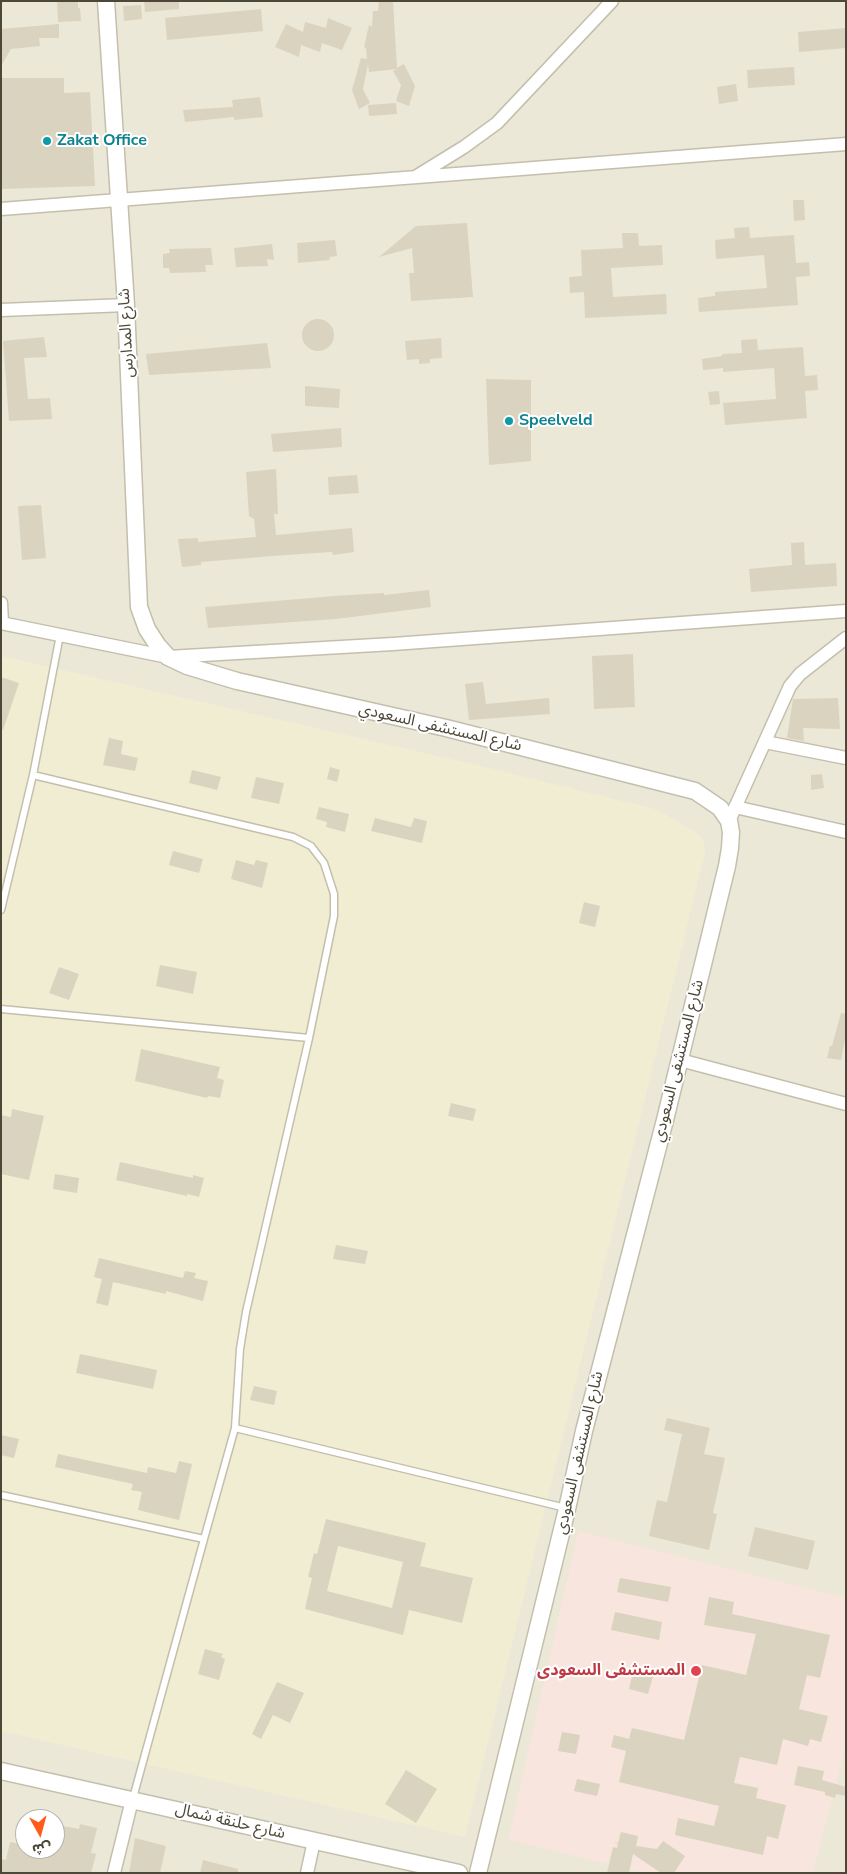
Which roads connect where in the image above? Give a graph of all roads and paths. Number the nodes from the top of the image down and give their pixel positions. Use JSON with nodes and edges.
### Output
{"nodes":[{"id":1,"x":106,"y":1,"type":"edge"},
{"id":2,"x":612,"y":1,"type":"edge"},
{"id":3,"x":846,"y":144,"type":"edge"},
{"id":4,"x":415,"y":177,"type":"junction"},
{"id":5,"x":119,"y":200,"type":"junction"},
{"id":6,"x":1,"y":209,"type":"edge"},
{"id":7,"x":126,"y":305,"type":"junction"},
{"id":8,"x":1,"y":310,"type":"edge"},
{"id":9,"x":1,"y":603,"type":"edge"},
{"id":10,"x":846,"y":611,"type":"edge"},
{"id":11,"x":2,"y":623,"type":"edge"},
{"id":12,"x":60,"y":635,"type":"junction"},
{"id":13,"x":846,"y":638,"type":"edge"},
{"id":14,"x":168,"y":657,"type":"junction"},
{"id":15,"x":764,"y":742,"type":"junction"},
{"id":16,"x":846,"y":758,"type":"edge"},
{"id":17,"x":33,"y":775,"type":"junction"},
{"id":18,"x":732,"y":814,"type":"junction"},
{"id":19,"x":846,"y":832,"type":"edge"},
{"id":20,"x":1,"y":910,"type":"edge"},
{"id":21,"x":1,"y":1008,"type":"edge"},
{"id":22,"x":309,"y":1038,"type":"junction"},
{"id":23,"x":680,"y":1060,"type":"junction"},
{"id":24,"x":846,"y":1104,"type":"edge"},
{"id":25,"x":236,"y":1428,"type":"junction"},
{"id":26,"x":1,"y":1495,"type":"edge"},
{"id":27,"x":567,"y":1509,"type":"junction"},
{"id":28,"x":204,"y":1539,"type":"junction"},
{"id":29,"x":1,"y":1771,"type":"edge"},
{"id":30,"x":132,"y":1800,"type":"junction"},
{"id":31,"x":314,"y":1841,"type":"junction"},
{"id":32,"x":114,"y":1873,"type":"edge"},
{"id":33,"x":307,"y":1873,"type":"edge"},
{"id":34,"x":460,"y":1873,"type":"edge"},
{"id":35,"x":478,"y":1873,"type":"edge"}],
"edges":[{"from":1,"to":5,"type":"street","name":"شارع المدارس"},
{"from":2,"to":4,"type":"street"},
{"from":3,"to":4,"type":"street"},
{"from":4,"to":5,"type":"street"},
{"from":5,"to":6,"type":"street"},
{"from":5,"to":7,"type":"street","name":"شارع المدارس"},
{"from":7,"to":8,"type":"street"},
{"from":7,"to":14,"type":"street","name":"شارع المدارس"},
{"from":9,"to":11,"type":"street"},
{"from":10,"to":14,"type":"street"},
{"from":11,"to":12,"type":"street"},
{"from":12,"to":14,"type":"street"},
{"from":12,"to":17,"type":"lane"},
{"from":13,"to":15,"type":"street"},
{"from":14,"to":18,"type":"street","name":"شارع المستشفى السعودي"},
{"from":15,"to":16,"type":"street"},
{"from":15,"to":18,"type":"street"},
{"from":17,"to":20,"type":"lane"},
{"from":17,"to":22,"type":"lane"},
{"from":18,"to":19,"type":"street"},
{"from":18,"to":23,"type":"street","name":"شارع المستشفى السعودي"},
{"from":21,"to":22,"type":"lane"},
{"from":22,"to":25,"type":"lane"},
{"from":23,"to":24,"type":"street"},
{"from":23,"to":27,"type":"street","name":"شارع المستشفى السعودي"},
{"from":25,"to":27,"type":"lane"},
{"from":25,"to":28,"type":"lane"},
{"from":26,"to":28,"type":"lane"},
{"from":27,"to":35,"type":"street","name":"شارع المستشفى السعودي"},
{"from":28,"to":30,"type":"lane"},
{"from":29,"to":30,"type":"street","name":"شارع حلنقة شمال"},
{"from":30,"to":31,"type":"street","name":"شارع حلنقة شمال"},
{"from":30,"to":32,"type":"street"},
{"from":31,"to":33,"type":"street"},
{"from":31,"to":34,"type":"street","name":"شارع حلنقة شمال"}]}
